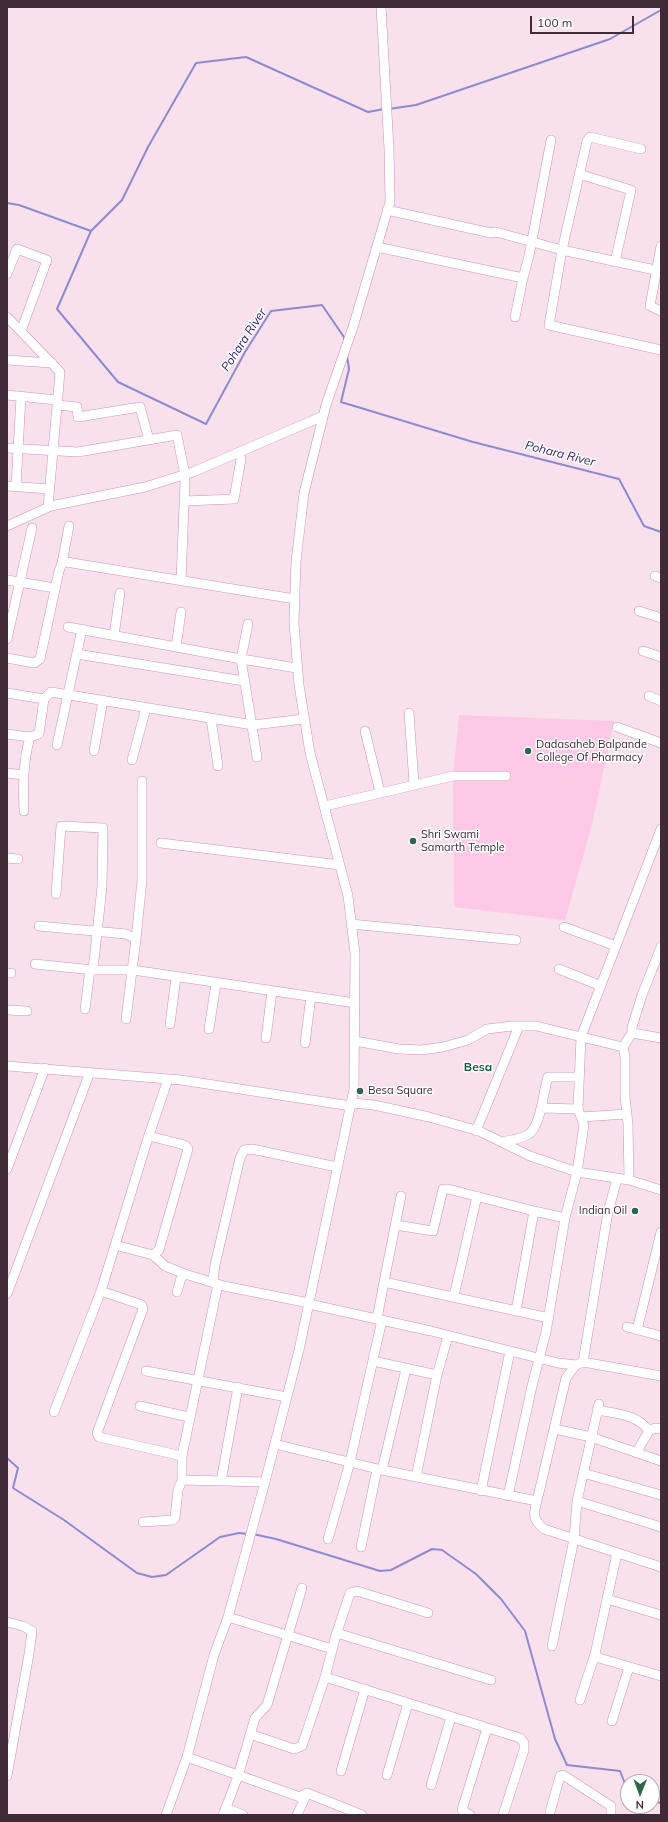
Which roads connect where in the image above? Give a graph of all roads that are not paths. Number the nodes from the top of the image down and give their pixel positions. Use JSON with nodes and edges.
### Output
{"nodes":[{"id":1,"x":381,"y":7,"type":"edge"},
{"id":2,"x":551,"y":140,"type":"dead end"},
{"id":3,"x":641,"y":149,"type":"dead end"},
{"id":4,"x":579,"y":174,"type":"junction"},
{"id":5,"x":387,"y":210,"type":"junction"},
{"id":6,"x":531,"y":242,"type":"junction"},
{"id":7,"x":661,"y":246,"type":"edge"},
{"id":8,"x":377,"y":247,"type":"junction"},
{"id":9,"x":562,"y":250,"type":"junction"},
{"id":10,"x":615,"y":262,"type":"junction"},
{"id":11,"x":655,"y":270,"type":"junction"},
{"id":12,"x":7,"y":274,"type":"edge"},
{"id":13,"x":523,"y":278,"type":"junction"},
{"id":14,"x":661,"y":311,"type":"edge"},
{"id":15,"x":7,"y":317,"type":"edge"},
{"id":16,"x":515,"y":317,"type":"dead end"},
{"id":17,"x":21,"y":332,"type":"junction"},
{"id":18,"x":661,"y":350,"type":"edge"},
{"id":19,"x":7,"y":360,"type":"edge"},
{"id":20,"x":52,"y":363,"type":"junction"},
{"id":21,"x":7,"y":395,"type":"edge"},
{"id":22,"x":21,"y":396,"type":"junction"},
{"id":23,"x":57,"y":402,"type":"junction"},
{"id":24,"x":323,"y":416,"type":"junction"},
{"id":25,"x":149,"y":440,"type":"junction"},
{"id":26,"x":7,"y":448,"type":"edge"},
{"id":27,"x":18,"y":449,"type":"junction"},
{"id":28,"x":53,"y":451,"type":"junction"},
{"id":29,"x":241,"y":459,"type":"dead end"},
{"id":30,"x":185,"y":478,"type":"junction"},
{"id":31,"x":12,"y":486,"type":"edge"},
{"id":32,"x":49,"y":489,"type":"junction"},
{"id":33,"x":184,"y":501,"type":"junction"},
{"id":34,"x":48,"y":507,"type":"junction"},
{"id":35,"x":7,"y":526,"type":"edge"},
{"id":36,"x":69,"y":526,"type":"dead end"},
{"id":37,"x":32,"y":528,"type":"dead end"},
{"id":38,"x":62,"y":563,"type":"junction"},
{"id":39,"x":7,"y":580,"type":"edge"},
{"id":40,"x":181,"y":581,"type":"junction"},
{"id":41,"x":21,"y":582,"type":"junction"},
{"id":42,"x":55,"y":588,"type":"junction"},
{"id":43,"x":120,"y":593,"type":"dead end"},
{"id":44,"x":295,"y":599,"type":"junction"},
{"id":45,"x":639,"y":611,"type":"dead end"},
{"id":46,"x":181,"y":612,"type":"dead end"},
{"id":47,"x":661,"y":618,"type":"edge"},
{"id":48,"x":248,"y":624,"type":"dead end"},
{"id":49,"x":68,"y":627,"type":"dead end"},
{"id":50,"x":82,"y":629,"type":"junction"},
{"id":51,"x":114,"y":636,"type":"junction"},
{"id":52,"x":7,"y":639,"type":"edge"},
{"id":53,"x":176,"y":647,"type":"junction"},
{"id":54,"x":643,"y":651,"type":"dead end"},
{"id":55,"x":76,"y":654,"type":"junction"},
{"id":56,"x":661,"y":657,"type":"edge"},
{"id":57,"x":7,"y":658,"type":"edge"},
{"id":58,"x":240,"y":659,"type":"junction"},
{"id":59,"x":297,"y":668,"type":"junction"},
{"id":60,"x":244,"y":681,"type":"junction"},
{"id":61,"x":7,"y":692,"type":"edge"},
{"id":62,"x":68,"y":694,"type":"junction"},
{"id":63,"x":649,"y":696,"type":"dead end"},
{"id":64,"x":44,"y":699,"type":"junction"},
{"id":65,"x":104,"y":700,"type":"junction"},
{"id":66,"x":661,"y":701,"type":"edge"},
{"id":67,"x":146,"y":708,"type":"junction"},
{"id":68,"x":409,"y":713,"type":"dead end"},
{"id":69,"x":211,"y":719,"type":"junction"},
{"id":70,"x":304,"y":719,"type":"junction"},
{"id":71,"x":252,"y":725,"type":"junction"},
{"id":72,"x":617,"y":727,"type":"dead end"},
{"id":73,"x":365,"y":731,"type":"dead end"},
{"id":74,"x":7,"y":734,"type":"edge"},
{"id":75,"x":30,"y":737,"type":"junction"},
{"id":76,"x":661,"y":743,"type":"edge"},
{"id":77,"x":57,"y":745,"type":"dead end"},
{"id":78,"x":94,"y":751,"type":"dead end"},
{"id":79,"x":257,"y":756,"type":"dead end"},
{"id":80,"x":132,"y":760,"type":"dead end"},
{"id":81,"x":218,"y":766,"type":"dead end"},
{"id":82,"x":7,"y":773,"type":"edge"},
{"id":83,"x":24,"y":775,"type":"junction"},
{"id":84,"x":506,"y":776,"type":"dead end"},
{"id":85,"x":142,"y":781,"type":"dead end"},
{"id":86,"x":414,"y":784,"type":"junction"},
{"id":87,"x":380,"y":792,"type":"junction"},
{"id":88,"x":325,"y":806,"type":"junction"},
{"id":89,"x":24,"y":811,"type":"dead end"},
{"id":90,"x":661,"y":829,"type":"edge"},
{"id":91,"x":162,"y":843,"type":"dead end"},
{"id":92,"x":7,"y":858,"type":"edge"},
{"id":93,"x":18,"y":859,"type":"dead end"},
{"id":94,"x":340,"y":865,"type":"junction"},
{"id":95,"x":56,"y":894,"type":"dead end"},
{"id":96,"x":351,"y":924,"type":"junction"},
{"id":97,"x":39,"y":926,"type":"dead end"},
{"id":98,"x":564,"y":927,"type":"dead end"},
{"id":99,"x":98,"y":931,"type":"junction"},
{"id":100,"x":136,"y":939,"type":"junction"},
{"id":101,"x":516,"y":940,"type":"dead end"},
{"id":102,"x":616,"y":946,"type":"junction"},
{"id":103,"x":661,"y":947,"type":"edge"},
{"id":104,"x":35,"y":964,"type":"dead end"},
{"id":105,"x":559,"y":969,"type":"dead end"},
{"id":106,"x":657,"y":969,"type":"edge"},
{"id":107,"x":92,"y":970,"type":"junction"},
{"id":108,"x":133,"y":970,"type":"junction"},
{"id":109,"x":176,"y":977,"type":"junction"},
{"id":110,"x":216,"y":983,"type":"junction"},
{"id":111,"x":601,"y":986,"type":"junction"},
{"id":112,"x":272,"y":991,"type":"junction"},
{"id":113,"x":311,"y":996,"type":"junction"},
{"id":114,"x":355,"y":1003,"type":"junction"},
{"id":115,"x":86,"y":1009,"type":"dead end"},
{"id":116,"x":7,"y":1010,"type":"edge"},
{"id":117,"x":27,"y":1011,"type":"dead end"},
{"id":118,"x":126,"y":1019,"type":"dead end"},
{"id":119,"x":170,"y":1024,"type":"dead end"},
{"id":120,"x":519,"y":1026,"type":"junction"},
{"id":121,"x":209,"y":1029,"type":"dead end"},
{"id":122,"x":632,"y":1033,"type":"junction"},
{"id":123,"x":581,"y":1037,"type":"junction"},
{"id":124,"x":266,"y":1038,"type":"dead end"},
{"id":125,"x":661,"y":1038,"type":"edge"},
{"id":126,"x":355,"y":1041,"type":"junction"},
{"id":127,"x":305,"y":1042,"type":"dead end"},
{"id":128,"x":622,"y":1048,"type":"junction"},
{"id":129,"x":7,"y":1066,"type":"edge"},
{"id":130,"x":45,"y":1068,"type":"junction"},
{"id":131,"x":90,"y":1072,"type":"junction"},
{"id":132,"x":578,"y":1078,"type":"junction"},
{"id":133,"x":168,"y":1079,"type":"junction"},
{"id":134,"x":351,"y":1105,"type":"junction"},
{"id":135,"x":541,"y":1108,"type":"junction"},
{"id":136,"x":579,"y":1113,"type":"junction"},
{"id":137,"x":627,"y":1114,"type":"junction"},
{"id":138,"x":476,"y":1131,"type":"junction"},
{"id":139,"x":149,"y":1136,"type":"junction"},
{"id":140,"x":502,"y":1142,"type":"junction"},
{"id":141,"x":337,"y":1167,"type":"junction"},
{"id":142,"x":7,"y":1169,"type":"edge"},
{"id":143,"x":577,"y":1172,"type":"junction"},
{"id":144,"x":617,"y":1178,"type":"junction"},
{"id":145,"x":629,"y":1180,"type":"junction"},
{"id":146,"x":661,"y":1190,"type":"edge"},
{"id":147,"x":402,"y":1196,"type":"dead end"},
{"id":148,"x":477,"y":1196,"type":"junction"},
{"id":149,"x":534,"y":1211,"type":"junction"},
{"id":150,"x":565,"y":1218,"type":"junction"},
{"id":151,"x":396,"y":1225,"type":"junction"},
{"id":152,"x":661,"y":1232,"type":"edge"},
{"id":153,"x":115,"y":1245,"type":"junction"},
{"id":154,"x":153,"y":1255,"type":"junction"},
{"id":155,"x":185,"y":1274,"type":"junction"},
{"id":156,"x":384,"y":1282,"type":"junction"},
{"id":157,"x":216,"y":1283,"type":"junction"},
{"id":158,"x":102,"y":1291,"type":"junction"},
{"id":159,"x":177,"y":1292,"type":"dead end"},
{"id":160,"x":7,"y":1294,"type":"edge"},
{"id":161,"x":454,"y":1296,"type":"junction"},
{"id":162,"x":309,"y":1303,"type":"junction"},
{"id":163,"x":516,"y":1311,"type":"junction"},
{"id":164,"x":549,"y":1318,"type":"junction"},
{"id":165,"x":379,"y":1320,"type":"junction"},
{"id":166,"x":627,"y":1327,"type":"dead end"},
{"id":167,"x":637,"y":1330,"type":"junction"},
{"id":168,"x":448,"y":1336,"type":"junction"},
{"id":169,"x":661,"y":1336,"type":"edge"},
{"id":170,"x":510,"y":1351,"type":"junction"},
{"id":171,"x":540,"y":1358,"type":"junction"},
{"id":172,"x":373,"y":1361,"type":"junction"},
{"id":173,"x":580,"y":1364,"type":"junction"},
{"id":174,"x":406,"y":1369,"type":"junction"},
{"id":175,"x":146,"y":1371,"type":"dead end"},
{"id":176,"x":438,"y":1375,"type":"junction"},
{"id":177,"x":661,"y":1376,"type":"edge"},
{"id":178,"x":199,"y":1380,"type":"junction"},
{"id":179,"x":238,"y":1387,"type":"junction"},
{"id":180,"x":287,"y":1397,"type":"junction"},
{"id":181,"x":140,"y":1406,"type":"dead end"},
{"id":182,"x":54,"y":1412,"type":"dead end"},
{"id":183,"x":189,"y":1417,"type":"junction"},
{"id":184,"x":556,"y":1429,"type":"junction"},
{"id":185,"x":661,"y":1429,"type":"edge"},
{"id":186,"x":649,"y":1431,"type":"junction"},
{"id":187,"x":591,"y":1437,"type":"junction"},
{"id":188,"x":274,"y":1444,"type":"junction"},
{"id":189,"x":636,"y":1453,"type":"junction"},
{"id":190,"x":182,"y":1456,"type":"junction"},
{"id":191,"x":661,"y":1461,"type":"edge"},
{"id":192,"x":350,"y":1462,"type":"junction"},
{"id":193,"x":380,"y":1469,"type":"junction"},
{"id":194,"x":583,"y":1473,"type":"junction"},
{"id":195,"x":416,"y":1477,"type":"junction"},
{"id":196,"x":182,"y":1480,"type":"junction"},
{"id":197,"x":221,"y":1482,"type":"junction"},
{"id":198,"x":265,"y":1482,"type":"junction"},
{"id":199,"x":481,"y":1491,"type":"junction"},
{"id":200,"x":661,"y":1495,"type":"edge"},
{"id":201,"x":508,"y":1496,"type":"junction"},
{"id":202,"x":537,"y":1501,"type":"junction"},
{"id":203,"x":577,"y":1501,"type":"junction"},
{"id":204,"x":143,"y":1522,"type":"dead end"},
{"id":205,"x":661,"y":1527,"type":"edge"},
{"id":206,"x":574,"y":1539,"type":"junction"},
{"id":207,"x":328,"y":1540,"type":"dead end"},
{"id":208,"x":361,"y":1547,"type":"dead end"},
{"id":209,"x":616,"y":1553,"type":"junction"},
{"id":210,"x":661,"y":1565,"type":"edge"},
{"id":211,"x":302,"y":1588,"type":"dead end"},
{"id":212,"x":607,"y":1600,"type":"junction"},
{"id":213,"x":428,"y":1613,"type":"dead end"},
{"id":214,"x":661,"y":1614,"type":"edge"},
{"id":215,"x":228,"y":1616,"type":"junction"},
{"id":216,"x":7,"y":1622,"type":"edge"},
{"id":217,"x":289,"y":1635,"type":"junction"},
{"id":218,"x":336,"y":1635,"type":"junction"},
{"id":219,"x":552,"y":1646,"type":"dead end"},
{"id":220,"x":332,"y":1649,"type":"junction"},
{"id":221,"x":595,"y":1654,"type":"junction"},
{"id":222,"x":629,"y":1667,"type":"junction"},
{"id":223,"x":325,"y":1676,"type":"junction"},
{"id":224,"x":661,"y":1676,"type":"edge"},
{"id":225,"x":491,"y":1680,"type":"dead end"},
{"id":226,"x":365,"y":1689,"type":"junction"},
{"id":227,"x":580,"y":1700,"type":"dead end"},
{"id":228,"x":408,"y":1703,"type":"junction"},
{"id":229,"x":452,"y":1716,"type":"junction"},
{"id":230,"x":612,"y":1721,"type":"dead end"},
{"id":231,"x":487,"y":1728,"type":"junction"},
{"id":232,"x":250,"y":1734,"type":"junction"},
{"id":233,"x":188,"y":1757,"type":"junction"},
{"id":234,"x":341,"y":1771,"type":"dead end"},
{"id":235,"x":387,"y":1775,"type":"dead end"},
{"id":236,"x":7,"y":1776,"type":"edge"},
{"id":237,"x":238,"y":1776,"type":"junction"},
{"id":238,"x":431,"y":1785,"type":"dead end"},
{"id":239,"x":307,"y":1793,"type":"junction"},
{"id":240,"x":225,"y":1811,"type":"edge"},
{"id":241,"x":340,"y":1811,"type":"edge"},
{"id":242,"x":551,"y":1814,"type":"edge"},
{"id":243,"x":166,"y":1815,"type":"edge"},
{"id":244,"x":243,"y":1815,"type":"edge"},
{"id":245,"x":297,"y":1815,"type":"edge"},
{"id":246,"x":362,"y":1815,"type":"edge"},
{"id":247,"x":470,"y":1815,"type":"edge"},
{"id":248,"x":503,"y":1815,"type":"edge"},
{"id":249,"x":611,"y":1815,"type":"edge"}],
"edges":[{"from":1,"to":5,"type":"street"},
{"from":2,"to":6,"type":"street"},
{"from":3,"to":4,"type":"street"},
{"from":4,"to":9,"type":"street"},
{"from":4,"to":10,"type":"street"},
{"from":5,"to":6,"type":"street"},
{"from":5,"to":8,"type":"street"},
{"from":6,"to":9,"type":"street"},
{"from":6,"to":13,"type":"street"},
{"from":7,"to":11,"type":"street"},
{"from":8,"to":13,"type":"street"},
{"from":8,"to":24,"type":"street"},
{"from":9,"to":10,"type":"street"},
{"from":9,"to":18,"type":"street"},
{"from":10,"to":11,"type":"street"},
{"from":11,"to":14,"type":"street"},
{"from":12,"to":17,"type":"street"},
{"from":13,"to":16,"type":"street"},
{"from":15,"to":17,"type":"street"},
{"from":17,"to":20,"type":"street"},
{"from":19,"to":20,"type":"street"},
{"from":20,"to":23,"type":"street"},
{"from":21,"to":22,"type":"street"},
{"from":22,"to":23,"type":"street"},
{"from":22,"to":27,"type":"street"},
{"from":23,"to":25,"type":"street"},
{"from":23,"to":28,"type":"street"},
{"from":24,"to":30,"type":"street"},
{"from":24,"to":44,"type":"street"},
{"from":25,"to":28,"type":"street"},
{"from":25,"to":30,"type":"street"},
{"from":26,"to":27,"type":"street"},
{"from":27,"to":28,"type":"street"},
{"from":27,"to":31,"type":"street"},
{"from":28,"to":32,"type":"street"},
{"from":29,"to":33,"type":"street"},
{"from":30,"to":33,"type":"street"},
{"from":30,"to":34,"type":"street"},
{"from":31,"to":32,"type":"street"},
{"from":32,"to":34,"type":"street"},
{"from":33,"to":40,"type":"street"},
{"from":34,"to":35,"type":"street"},
{"from":36,"to":38,"type":"street"},
{"from":37,"to":41,"type":"street"},
{"from":38,"to":40,"type":"street"},
{"from":38,"to":42,"type":"street"},
{"from":39,"to":41,"type":"street"},
{"from":40,"to":44,"type":"street"},
{"from":41,"to":42,"type":"street"},
{"from":41,"to":52,"type":"street"},
{"from":42,"to":57,"type":"street"},
{"from":43,"to":51,"type":"street"},
{"from":44,"to":59,"type":"street"},
{"from":45,"to":47,"type":"street"},
{"from":46,"to":53,"type":"street"},
{"from":48,"to":58,"type":"street"},
{"from":49,"to":50,"type":"street"},
{"from":50,"to":51,"type":"street"},
{"from":50,"to":55,"type":"street"},
{"from":51,"to":53,"type":"street"},
{"from":53,"to":58,"type":"street"},
{"from":54,"to":56,"type":"street"},
{"from":55,"to":60,"type":"street"},
{"from":55,"to":62,"type":"street"},
{"from":58,"to":59,"type":"street"},
{"from":58,"to":60,"type":"street"},
{"from":59,"to":70,"type":"street"},
{"from":60,"to":71,"type":"street"},
{"from":61,"to":64,"type":"street"},
{"from":62,"to":64,"type":"street"},
{"from":62,"to":65,"type":"street"},
{"from":62,"to":77,"type":"street"},
{"from":63,"to":66,"type":"street"},
{"from":64,"to":75,"type":"street"},
{"from":65,"to":67,"type":"street"},
{"from":65,"to":78,"type":"street"},
{"from":67,"to":69,"type":"street"},
{"from":67,"to":80,"type":"street"},
{"from":68,"to":86,"type":"street"},
{"from":69,"to":71,"type":"street"},
{"from":69,"to":81,"type":"street"},
{"from":70,"to":71,"type":"street"},
{"from":70,"to":88,"type":"street"},
{"from":71,"to":79,"type":"street"},
{"from":72,"to":76,"type":"street"},
{"from":73,"to":87,"type":"street"},
{"from":74,"to":75,"type":"street"},
{"from":75,"to":83,"type":"street"},
{"from":82,"to":83,"type":"street"},
{"from":83,"to":89,"type":"street"},
{"from":84,"to":86,"type":"street"},
{"from":85,"to":100,"type":"street"},
{"from":86,"to":87,"type":"street"},
{"from":87,"to":88,"type":"street"},
{"from":88,"to":94,"type":"street"},
{"from":90,"to":102,"type":"street"},
{"from":91,"to":94,"type":"street"},
{"from":92,"to":93,"type":"street"},
{"from":94,"to":96,"type":"street"},
{"from":95,"to":99,"type":"street"},
{"from":96,"to":101,"type":"street"},
{"from":96,"to":114,"type":"street"},
{"from":97,"to":99,"type":"street"},
{"from":98,"to":102,"type":"street"},
{"from":99,"to":100,"type":"street"},
{"from":99,"to":107,"type":"street"},
{"from":100,"to":108,"type":"street"},
{"from":102,"to":111,"type":"street"},
{"from":103,"to":106,"type":"street"},
{"from":104,"to":107,"type":"street"},
{"from":105,"to":111,"type":"street"},
{"from":106,"to":122,"type":"street"},
{"from":107,"to":108,"type":"street"},
{"from":107,"to":115,"type":"street"},
{"from":108,"to":109,"type":"street"},
{"from":108,"to":118,"type":"street"},
{"from":109,"to":110,"type":"street"},
{"from":109,"to":119,"type":"street"},
{"from":110,"to":112,"type":"street"},
{"from":110,"to":121,"type":"street"},
{"from":111,"to":123,"type":"street"},
{"from":112,"to":113,"type":"street"},
{"from":112,"to":124,"type":"street"},
{"from":113,"to":114,"type":"street"},
{"from":113,"to":127,"type":"street"},
{"from":114,"to":126,"type":"street"},
{"from":116,"to":117,"type":"street"},
{"from":120,"to":123,"type":"street"},
{"from":120,"to":126,"type":"street"},
{"from":120,"to":138,"type":"street"},
{"from":122,"to":125,"type":"street"},
{"from":122,"to":128,"type":"street"},
{"from":123,"to":128,"type":"street"},
{"from":123,"to":132,"type":"street"},
{"from":126,"to":134,"type":"street"},
{"from":128,"to":137,"type":"street"},
{"from":129,"to":130,"type":"street"},
{"from":130,"to":131,"type":"street"},
{"from":130,"to":142,"type":"street"},
{"from":131,"to":133,"type":"street"},
{"from":131,"to":160,"type":"street"},
{"from":132,"to":135,"type":"street"},
{"from":132,"to":136,"type":"street"},
{"from":133,"to":134,"type":"street"},
{"from":133,"to":139,"type":"street"},
{"from":134,"to":138,"type":"street"},
{"from":134,"to":141,"type":"street"},
{"from":135,"to":136,"type":"street"},
{"from":135,"to":140,"type":"street"},
{"from":136,"to":137,"type":"street"},
{"from":136,"to":143,"type":"street"},
{"from":137,"to":145,"type":"street"},
{"from":138,"to":140,"type":"street"},
{"from":139,"to":153,"type":"street"},
{"from":139,"to":154,"type":"street"},
{"from":140,"to":143,"type":"street"},
{"from":141,"to":157,"type":"street"},
{"from":141,"to":162,"type":"street"},
{"from":143,"to":144,"type":"street"},
{"from":143,"to":150,"type":"street"},
{"from":144,"to":145,"type":"street"},
{"from":144,"to":173,"type":"street"},
{"from":145,"to":146,"type":"street"},
{"from":147,"to":151,"type":"street"},
{"from":148,"to":149,"type":"street"},
{"from":148,"to":151,"type":"street"},
{"from":148,"to":161,"type":"street"},
{"from":149,"to":150,"type":"street"},
{"from":149,"to":163,"type":"street"},
{"from":150,"to":164,"type":"street"},
{"from":151,"to":156,"type":"street"},
{"from":152,"to":167,"type":"street"},
{"from":153,"to":154,"type":"street"},
{"from":153,"to":158,"type":"street"},
{"from":154,"to":155,"type":"street"},
{"from":155,"to":157,"type":"street"},
{"from":155,"to":159,"type":"street"},
{"from":156,"to":161,"type":"street"},
{"from":156,"to":165,"type":"street"},
{"from":157,"to":162,"type":"street"},
{"from":157,"to":178,"type":"street"},
{"from":158,"to":182,"type":"street"},
{"from":158,"to":190,"type":"street"},
{"from":161,"to":163,"type":"street"},
{"from":162,"to":165,"type":"street"},
{"from":162,"to":180,"type":"street"},
{"from":163,"to":164,"type":"street"},
{"from":164,"to":171,"type":"street"},
{"from":165,"to":168,"type":"street"},
{"from":165,"to":172,"type":"street"},
{"from":166,"to":167,"type":"street"},
{"from":167,"to":169,"type":"street"},
{"from":168,"to":170,"type":"street"},
{"from":168,"to":176,"type":"street"},
{"from":170,"to":171,"type":"street"},
{"from":170,"to":199,"type":"street"},
{"from":171,"to":173,"type":"street"},
{"from":171,"to":201,"type":"street"},
{"from":172,"to":174,"type":"street"},
{"from":172,"to":192,"type":"street"},
{"from":173,"to":177,"type":"street"},
{"from":173,"to":184,"type":"street"},
{"from":174,"to":176,"type":"street"},
{"from":174,"to":193,"type":"street"},
{"from":175,"to":178,"type":"street"},
{"from":176,"to":195,"type":"street"},
{"from":178,"to":179,"type":"street"},
{"from":178,"to":183,"type":"street"},
{"from":179,"to":180,"type":"street"},
{"from":179,"to":197,"type":"street"},
{"from":180,"to":188,"type":"street"},
{"from":181,"to":183,"type":"street"},
{"from":183,"to":190,"type":"street"},
{"from":184,"to":187,"type":"street"},
{"from":184,"to":202,"type":"street"},
{"from":185,"to":186,"type":"street"},
{"from":186,"to":187,"type":"street"},
{"from":186,"to":189,"type":"street"},
{"from":187,"to":189,"type":"street"},
{"from":187,"to":194,"type":"street"},
{"from":188,"to":192,"type":"street"},
{"from":188,"to":198,"type":"street"},
{"from":189,"to":191,"type":"street"},
{"from":190,"to":196,"type":"street"},
{"from":192,"to":193,"type":"street"},
{"from":192,"to":207,"type":"street"},
{"from":193,"to":195,"type":"street"},
{"from":193,"to":208,"type":"street"},
{"from":194,"to":200,"type":"street"},
{"from":194,"to":203,"type":"street"},
{"from":195,"to":199,"type":"street"},
{"from":196,"to":197,"type":"street"},
{"from":196,"to":204,"type":"street"},
{"from":197,"to":198,"type":"street"},
{"from":198,"to":215,"type":"street"},
{"from":199,"to":201,"type":"street"},
{"from":201,"to":202,"type":"street"},
{"from":202,"to":206,"type":"street"},
{"from":203,"to":205,"type":"street"},
{"from":203,"to":206,"type":"street"},
{"from":206,"to":209,"type":"street"},
{"from":206,"to":219,"type":"street"},
{"from":209,"to":210,"type":"street"},
{"from":209,"to":212,"type":"street"},
{"from":211,"to":217,"type":"street"},
{"from":212,"to":214,"type":"street"},
{"from":212,"to":221,"type":"street"},
{"from":213,"to":218,"type":"street"},
{"from":215,"to":217,"type":"street"},
{"from":215,"to":233,"type":"street"},
{"from":216,"to":236,"type":"street"},
{"from":217,"to":220,"type":"street"},
{"from":217,"to":232,"type":"street"},
{"from":218,"to":220,"type":"street"},
{"from":218,"to":225,"type":"street"},
{"from":220,"to":223,"type":"street"},
{"from":221,"to":222,"type":"street"},
{"from":221,"to":227,"type":"street"},
{"from":222,"to":224,"type":"street"},
{"from":222,"to":230,"type":"street"},
{"from":223,"to":226,"type":"street"},
{"from":223,"to":232,"type":"street"},
{"from":226,"to":228,"type":"street"},
{"from":226,"to":234,"type":"street"},
{"from":228,"to":229,"type":"street"},
{"from":228,"to":235,"type":"street"},
{"from":229,"to":231,"type":"street"},
{"from":229,"to":238,"type":"street"},
{"from":231,"to":247,"type":"street"},
{"from":231,"to":248,"type":"street"},
{"from":232,"to":237,"type":"street"},
{"from":233,"to":237,"type":"street"},
{"from":233,"to":243,"type":"street"},
{"from":237,"to":239,"type":"street"},
{"from":237,"to":240,"type":"street"},
{"from":239,"to":241,"type":"street"},
{"from":239,"to":245,"type":"street"},
{"from":240,"to":244,"type":"street"},
{"from":241,"to":246,"type":"street"},
{"from":242,"to":249,"type":"street"}]}
